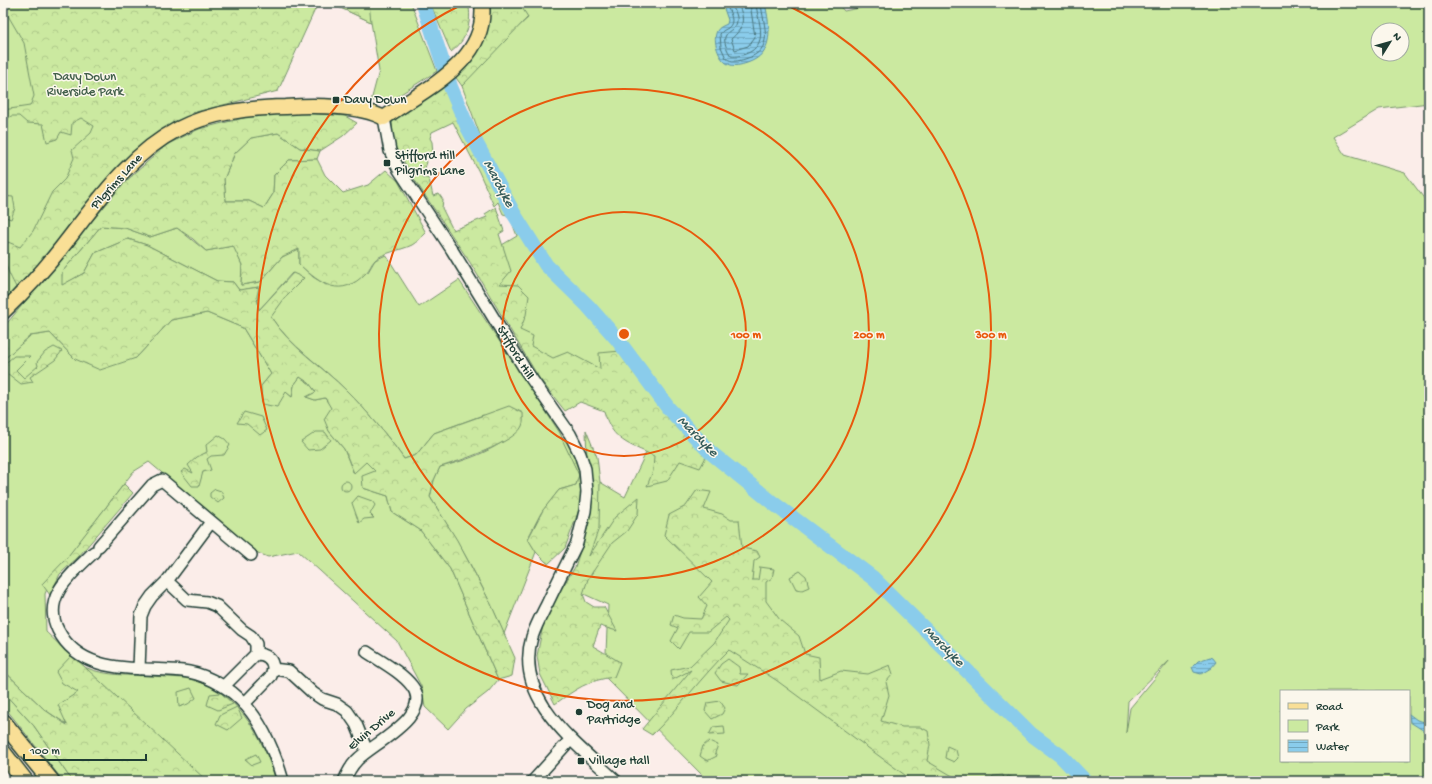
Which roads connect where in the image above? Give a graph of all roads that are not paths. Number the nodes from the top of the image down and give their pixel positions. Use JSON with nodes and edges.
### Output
{"nodes":[{"id":1,"x":482,"y":3,"type":"edge"},
{"id":2,"x":384,"y":118,"type":"junction"},
{"id":3,"x":3,"y":312,"type":"edge"},
{"id":4,"x":211,"y":522,"type":"junction"},
{"id":5,"x":251,"y":555,"type":"dead end"},
{"id":6,"x":167,"y":581,"type":"junction"},
{"id":7,"x":367,"y":652,"type":"dead end"},
{"id":8,"x":256,"y":654,"type":"junction"},
{"id":9,"x":138,"y":669,"type":"junction"},
{"id":10,"x":274,"y":669,"type":"junction"},
{"id":11,"x":224,"y":686,"type":"junction"},
{"id":12,"x":244,"y":704,"type":"junction"},
{"id":13,"x":3,"y":722,"type":"edge"},
{"id":14,"x":571,"y":739,"type":"junction"},
{"id":15,"x":367,"y":751,"type":"junction"},
{"id":16,"x":3,"y":753,"type":"edge"},
{"id":17,"x":25,"y":781,"type":"edge"},
{"id":18,"x":51,"y":781,"type":"edge"},
{"id":19,"x":284,"y":781,"type":"edge"},
{"id":20,"x":344,"y":781,"type":"edge"},
{"id":21,"x":533,"y":781,"type":"edge"},
{"id":22,"x":616,"y":781,"type":"edge"}],
"edges":[{"from":1,"to":2,"type":"main road"},
{"from":2,"to":3,"type":"main road","name":"Pilgrims Lane"},
{"from":2,"to":14,"type":"street","name":"Stifford Hill"},
{"from":4,"to":5,"type":"street"},
{"from":4,"to":6,"type":"street"},
{"from":4,"to":9,"type":"street"},
{"from":6,"to":8,"type":"street"},
{"from":6,"to":9,"type":"street"},
{"from":7,"to":15,"type":"street","name":"Elvin Drive"},
{"from":8,"to":10,"type":"street"},
{"from":8,"to":11,"type":"street"},
{"from":9,"to":11,"type":"street"},
{"from":10,"to":12,"type":"street"},
{"from":10,"to":15,"type":"street"},
{"from":11,"to":12,"type":"street"},
{"from":12,"to":19,"type":"street"},
{"from":13,"to":18,"type":"highway"},
{"from":14,"to":21,"type":"street"},
{"from":14,"to":22,"type":"street","name":"Stifford Hill"},
{"from":15,"to":20,"type":"street","name":"Elvin Drive"},
{"from":16,"to":17,"type":"highway"}]}
